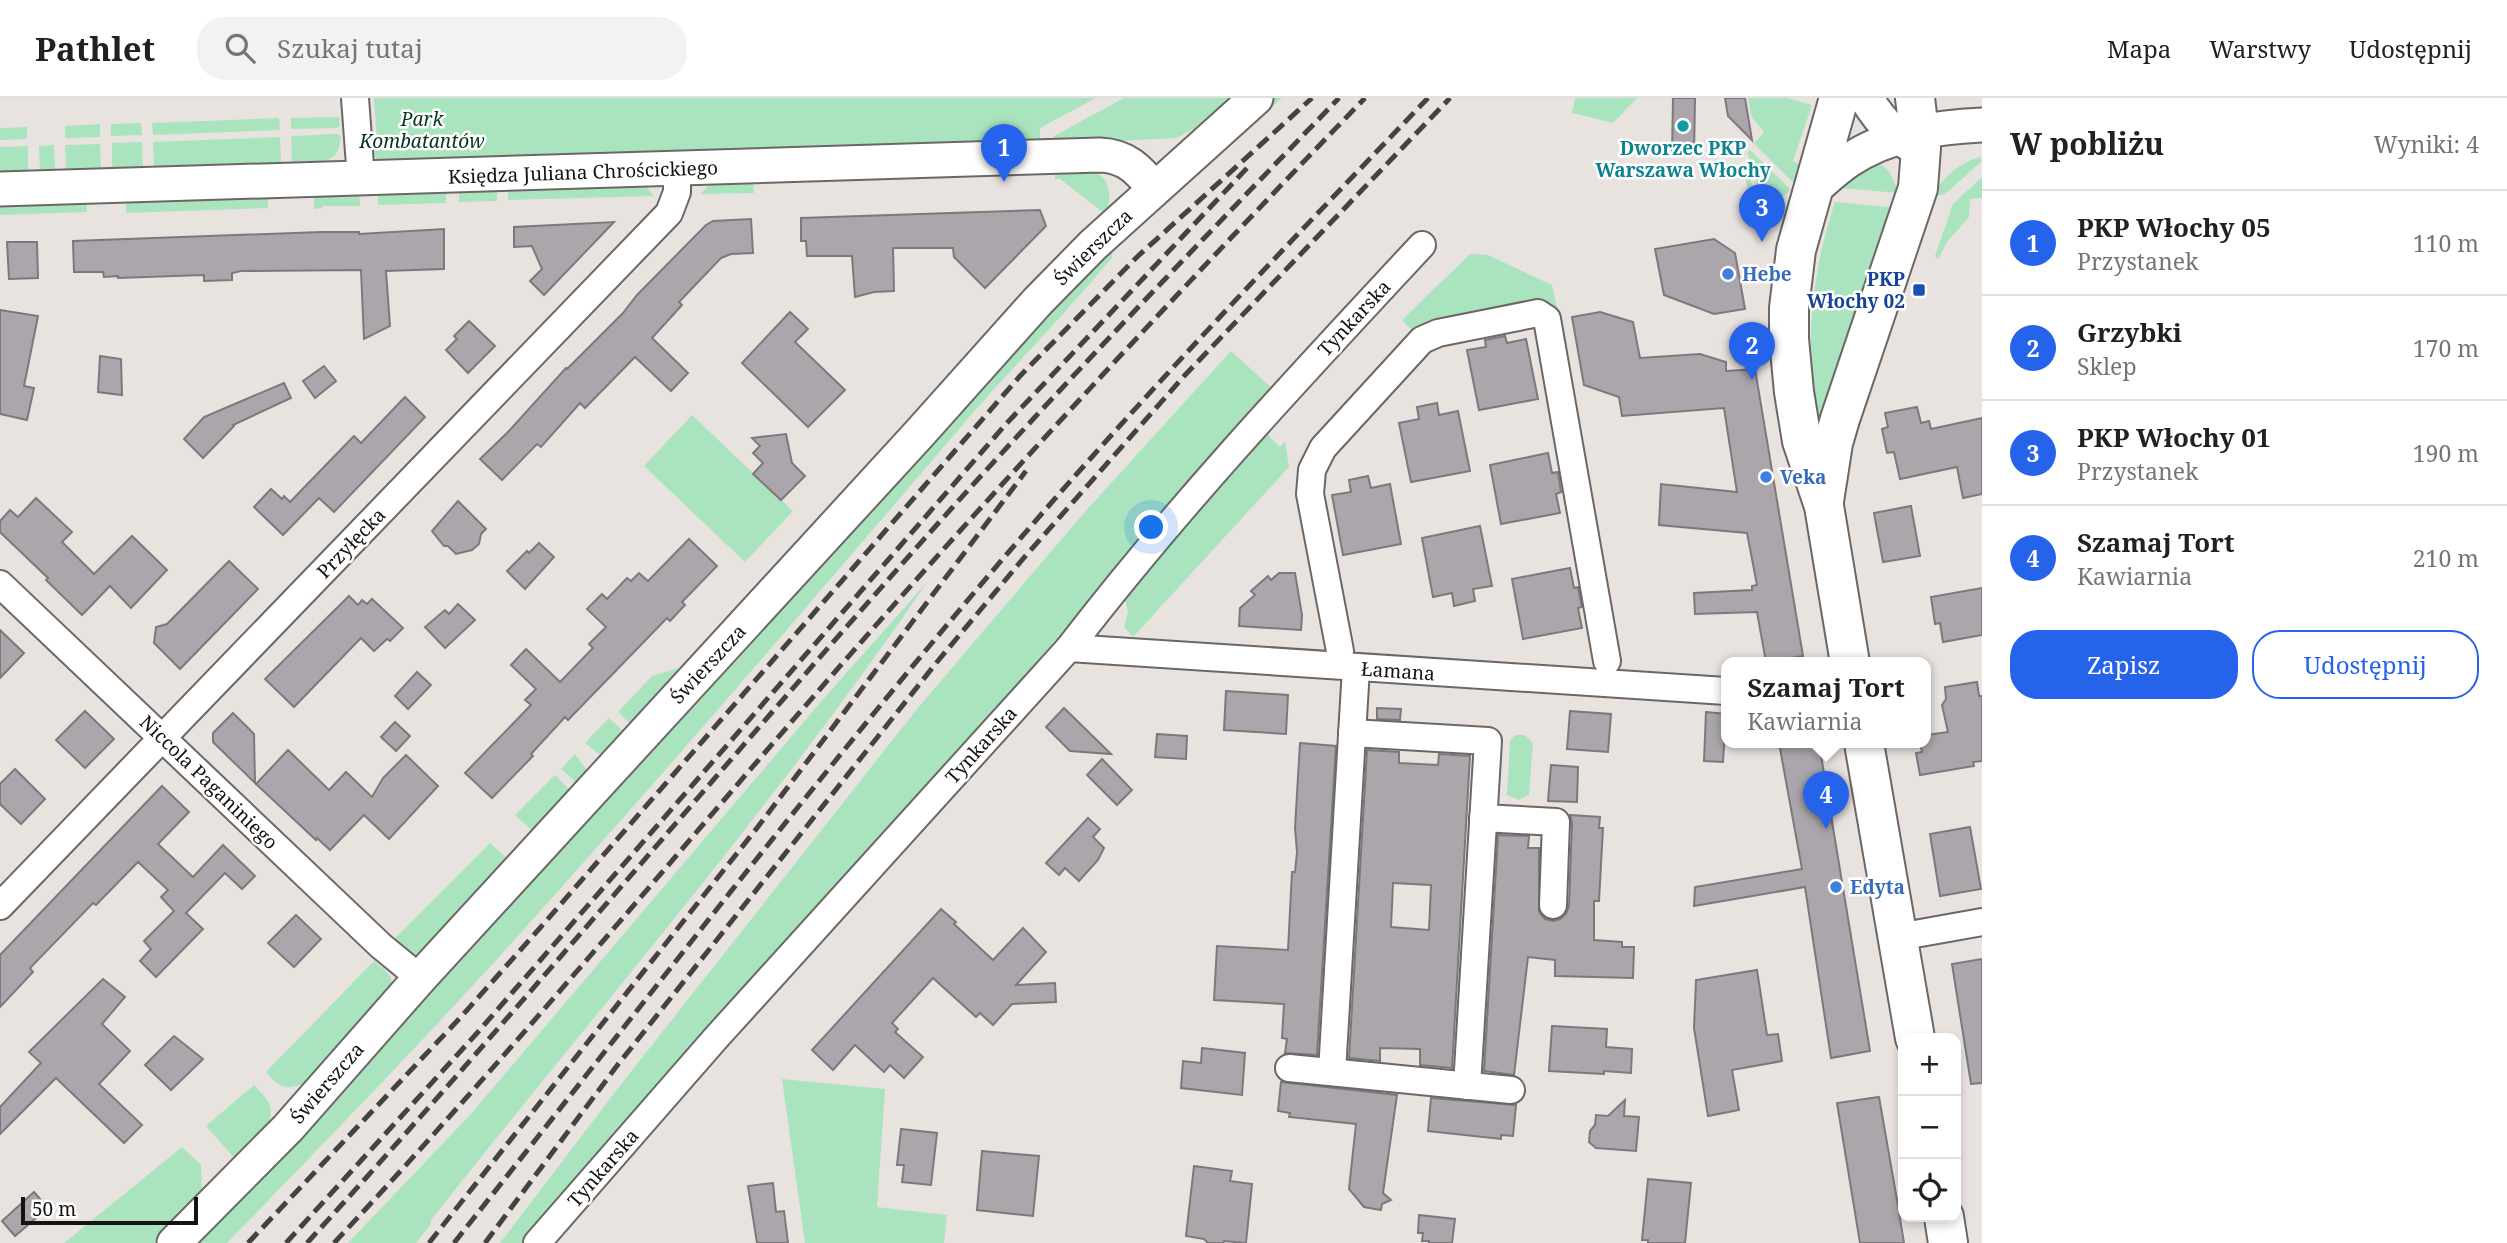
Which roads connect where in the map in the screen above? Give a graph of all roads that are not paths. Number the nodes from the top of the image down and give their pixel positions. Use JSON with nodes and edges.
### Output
{"nodes":[{"id":1,"x":355,"y":98,"type":"edge"},
{"id":2,"x":1256,"y":98,"type":"edge"},
{"id":3,"x":1839,"y":98,"type":"edge"},
{"id":4,"x":1866,"y":98,"type":"edge"},
{"id":5,"x":1982,"y":125,"type":"edge"},
{"id":6,"x":1914,"y":129,"type":"edge"},
{"id":7,"x":1982,"y":148,"type":"edge"},
{"id":8,"x":677,"y":169,"type":"junction"},
{"id":9,"x":361,"y":179,"type":"junction"},
{"id":10,"x":1154,"y":188,"type":"junction"},
{"id":11,"x":0,"y":189,"type":"edge"},
{"id":12,"x":1811,"y":192,"type":"junction"},
{"id":13,"x":1422,"y":245,"type":"dead end"},
{"id":14,"x":1824,"y":506,"type":"junction"},
{"id":15,"x":0,"y":584,"type":"edge"},
{"id":16,"x":1069,"y":648,"type":"junction"},
{"id":17,"x":1849,"y":657,"type":"edge"},
{"id":18,"x":1348,"y":660,"type":"junction"},
{"id":19,"x":1607,"y":661,"type":"dead end"},
{"id":20,"x":1721,"y":691,"type":"edge"},
{"id":21,"x":1352,"y":733,"type":"junction"},
{"id":22,"x":163,"y":738,"type":"junction"},
{"id":23,"x":1865,"y":748,"type":"edge"},
{"id":24,"x":1483,"y":818,"type":"junction"},
{"id":25,"x":1553,"y":905,"type":"dead end"},
{"id":26,"x":0,"y":906,"type":"edge"},
{"id":27,"x":1982,"y":922,"type":"edge"},
{"id":28,"x":1898,"y":937,"type":"junction"},
{"id":29,"x":420,"y":978,"type":"junction"},
{"id":30,"x":1913,"y":1033,"type":"edge"},
{"id":31,"x":1289,"y":1068,"type":"dead end"},
{"id":32,"x":1332,"y":1072,"type":"junction"},
{"id":33,"x":1467,"y":1086,"type":"junction"},
{"id":34,"x":1511,"y":1090,"type":"dead end"},
{"id":35,"x":1945,"y":1222,"type":"edge"},
{"id":36,"x":174,"y":1243,"type":"edge"},
{"id":37,"x":537,"y":1243,"type":"edge"},
{"id":38,"x":1948,"y":1243,"type":"edge"}],
"edges":[{"from":1,"to":9,"type":"street"},
{"from":2,"to":10,"type":"street","name":"Świerszcza"},
{"from":3,"to":12,"type":"main road"},
{"from":4,"to":6,"type":"street"},
{"from":5,"to":6,"type":"street"},
{"from":6,"to":7,"type":"street"},
{"from":6,"to":12,"type":"street"},
{"from":6,"to":14,"type":"main road"},
{"from":8,"to":9,"type":"street","name":"Księdza Juliana Chrościckiego"},
{"from":8,"to":10,"type":"street","name":"Księdza Juliana Chrościckiego"},
{"from":8,"to":22,"type":"street","name":"Przyłęcka"},
{"from":9,"to":11,"type":"street","name":"Księdza Juliana Chrościckiego"},
{"from":10,"to":29,"type":"street","name":"Świerszcza"},
{"from":12,"to":14,"type":"main road"},
{"from":13,"to":16,"type":"street","name":"Tynkarska"},
{"from":14,"to":17,"type":"main road"},
{"from":15,"to":22,"type":"street","name":"Niccola Paganiniego"},
{"from":16,"to":18,"type":"street","name":"Łamana"},
{"from":16,"to":37,"type":"street","name":"Tynkarska"},
{"from":18,"to":19,"type":"street"},
{"from":18,"to":20,"type":"street","name":"Łamana"},
{"from":18,"to":21,"type":"street"},
{"from":21,"to":24,"type":"street"},
{"from":21,"to":32,"type":"street"},
{"from":22,"to":26,"type":"street","name":"Przyłęcka"},
{"from":22,"to":29,"type":"street","name":"Niccola Paganiniego"},
{"from":23,"to":28,"type":"main road"},
{"from":24,"to":25,"type":"street"},
{"from":24,"to":33,"type":"street"},
{"from":27,"to":28,"type":"street"},
{"from":28,"to":30,"type":"main road"},
{"from":29,"to":36,"type":"street","name":"Świerszcza"},
{"from":31,"to":32,"type":"street"},
{"from":32,"to":33,"type":"street"},
{"from":33,"to":34,"type":"street"},
{"from":35,"to":38,"type":"main road"}]}
